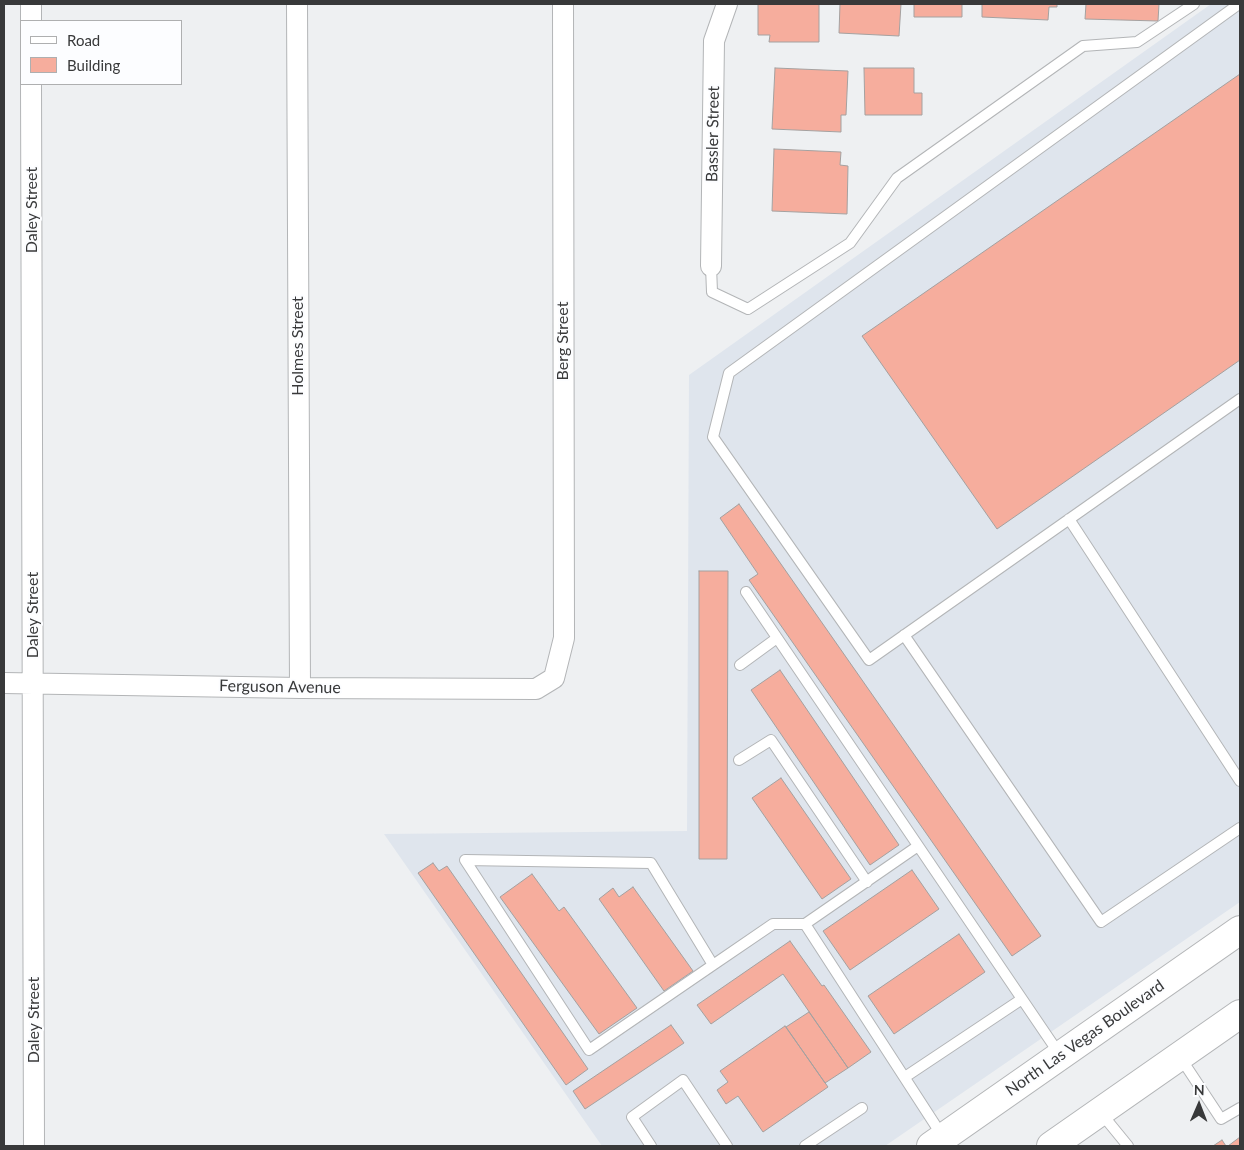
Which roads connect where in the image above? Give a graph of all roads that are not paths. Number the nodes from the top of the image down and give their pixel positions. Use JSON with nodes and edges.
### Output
{"nodes":[{"id":1,"x":31,"y":4,"type":"edge"},
{"id":2,"x":297,"y":4,"type":"edge"},
{"id":3,"x":563,"y":4,"type":"edge"},
{"id":4,"x":727,"y":4,"type":"edge"},
{"id":5,"x":1194,"y":4,"type":"edge"},
{"id":6,"x":1239,"y":4,"type":"edge"},
{"id":7,"x":31,"y":20,"type":"edge"},
{"id":8,"x":31,"y":85,"type":"edge"},
{"id":9,"x":711,"y":266,"type":"joint"},
{"id":10,"x":1240,"y":399,"type":"edge"},
{"id":11,"x":1069,"y":519,"type":"junction"},
{"id":12,"x":746,"y":592,"type":"dead end"},
{"id":13,"x":904,"y":635,"type":"junction"},
{"id":14,"x":777,"y":638,"type":"junction"},
{"id":15,"x":740,"y":665,"type":"dead end"},
{"id":16,"x":554,"y":678,"type":"joint"},
{"id":17,"x":4,"y":683,"type":"edge"},
{"id":18,"x":33,"y":684,"type":"junction"},
{"id":19,"x":300,"y":688,"type":"junction"},
{"id":20,"x":739,"y":760,"type":"dead end"},
{"id":21,"x":1240,"y":781,"type":"edge"},
{"id":22,"x":1240,"y":828,"type":"edge"},
{"id":23,"x":918,"y":846,"type":"junction"},
{"id":24,"x":867,"y":882,"type":"junction"},
{"id":25,"x":805,"y":924,"type":"junction"},
{"id":26,"x":1240,"y":930,"type":"edge"},
{"id":27,"x":713,"y":965,"type":"junction"},
{"id":28,"x":1022,"y":999,"type":"junction"},
{"id":29,"x":1239,"y":1013,"type":"edge"},
{"id":30,"x":1061,"y":1056,"type":"junction"},
{"id":31,"x":1180,"y":1057,"type":"junction"},
{"id":32,"x":905,"y":1077,"type":"junction"},
{"id":33,"x":862,"y":1108,"type":"dead end"},
{"id":34,"x":1240,"y":1108,"type":"edge"},
{"id":35,"x":1100,"y":1112,"type":"junction"},
{"id":36,"x":937,"y":1142,"type":"edge"},
{"id":37,"x":34,"y":1146,"type":"edge"},
{"id":38,"x":651,"y":1146,"type":"edge"},
{"id":39,"x":728,"y":1146,"type":"edge"},
{"id":40,"x":805,"y":1146,"type":"edge"},
{"id":41,"x":1051,"y":1146,"type":"edge"},
{"id":42,"x":1128,"y":1146,"type":"edge"}],
"edges":[{"from":1,"to":7,"type":"street"},
{"from":2,"to":19,"type":"street","name":"Holmes Street"},
{"from":3,"to":16,"type":"street","name":"Berg Street"},
{"from":4,"to":9,"type":"street","name":"Bassler Street"},
{"from":5,"to":9,"type":"lane"},
{"from":6,"to":13,"type":"lane"},
{"from":8,"to":18,"type":"street","name":"Daley Street"},
{"from":10,"to":11,"type":"lane"},
{"from":11,"to":13,"type":"lane"},
{"from":11,"to":21,"type":"lane"},
{"from":12,"to":14,"type":"lane"},
{"from":13,"to":22,"type":"lane"},
{"from":14,"to":15,"type":"lane"},
{"from":14,"to":23,"type":"lane"},
{"from":16,"to":19,"type":"street","name":"Ferguson Avenue"},
{"from":17,"to":18,"type":"street","name":"Ferguson Avenue"},
{"from":18,"to":19,"type":"street","name":"Ferguson Avenue"},
{"from":18,"to":37,"type":"street","name":"Daley Street"},
{"from":20,"to":24,"type":"lane"},
{"from":23,"to":24,"type":"lane"},
{"from":23,"to":28,"type":"lane"},
{"from":24,"to":25,"type":"lane"},
{"from":25,"to":27,"type":"lane"},
{"from":25,"to":32,"type":"lane"},
{"from":26,"to":30,"type":"main road","name":"North Las Vegas Boulevard"},
{"from":27,"to":27,"type":"lane"},
{"from":28,"to":30,"type":"lane"},
{"from":28,"to":32,"type":"lane"},
{"from":29,"to":31,"type":"main road"},
{"from":30,"to":36,"type":"main road","name":"North Las Vegas Boulevard"},
{"from":31,"to":34,"type":"lane"},
{"from":31,"to":35,"type":"main road"},
{"from":32,"to":36,"type":"lane"},
{"from":33,"to":40,"type":"lane"},
{"from":35,"to":41,"type":"main road"},
{"from":35,"to":42,"type":"lane"},
{"from":38,"to":39,"type":"lane"}]}
